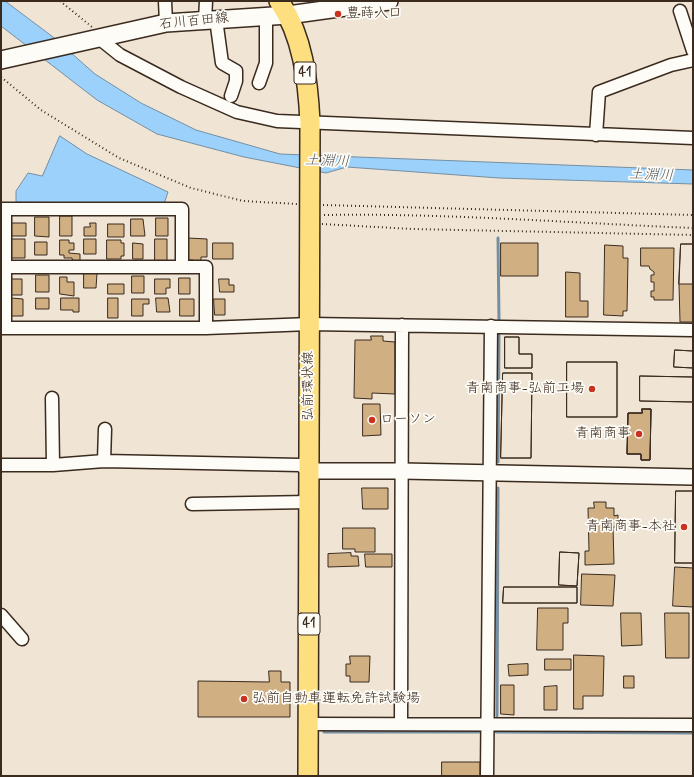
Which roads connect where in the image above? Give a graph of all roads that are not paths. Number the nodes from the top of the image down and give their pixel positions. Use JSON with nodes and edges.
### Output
{"nodes":[{"id":1,"x":165,"y":1,"type":"edge"},
{"id":2,"x":206,"y":1,"type":"edge"},
{"id":3,"x":389,"y":1,"type":"edge"},
{"id":4,"x":284,"y":8,"type":"edge"},
{"id":5,"x":680,"y":11,"type":"dead end"},
{"id":6,"x":266,"y":16,"type":"junction"},
{"id":7,"x":211,"y":19,"type":"junction"},
{"id":8,"x":166,"y":24,"type":"junction"},
{"id":9,"x":100,"y":39,"type":"junction"},
{"id":10,"x":693,"y":51,"type":"edge"},
{"id":11,"x":4,"y":60,"type":"edge"},
{"id":12,"x":693,"y":60,"type":"edge"},
{"id":13,"x":259,"y":83,"type":"dead end"},
{"id":14,"x":231,"y":96,"type":"dead end"},
{"id":15,"x":310,"y":127,"type":"junction"},
{"id":16,"x":596,"y":135,"type":"junction"},
{"id":17,"x":693,"y":138,"type":"edge"},
{"id":18,"x":3,"y":209,"type":"edge"},
{"id":19,"x":3,"y":267,"type":"edge"},
{"id":20,"x":182,"y":267,"type":"junction"},
{"id":21,"x":310,"y":324,"type":"junction"},
{"id":22,"x":402,"y":325,"type":"junction"},
{"id":23,"x":490,"y":326,"type":"junction"},
{"id":24,"x":3,"y":328,"type":"edge"},
{"id":25,"x":206,"y":328,"type":"junction"},
{"id":26,"x":693,"y":330,"type":"edge"},
{"id":27,"x":52,"y":398,"type":"dead end"},
{"id":28,"x":105,"y":429,"type":"dead end"},
{"id":29,"x":104,"y":461,"type":"junction"},
{"id":30,"x":1,"y":465,"type":"edge"},
{"id":31,"x":53,"y":465,"type":"junction"},
{"id":32,"x":309,"y":471,"type":"junction"},
{"id":33,"x":402,"y":471,"type":"junction"},
{"id":34,"x":489,"y":473,"type":"junction"},
{"id":35,"x":693,"y":476,"type":"edge"},
{"id":36,"x":309,"y":502,"type":"junction"},
{"id":37,"x":192,"y":504,"type":"dead end"},
{"id":38,"x":1,"y":615,"type":"edge"},
{"id":39,"x":22,"y":640,"type":"dead end"},
{"id":40,"x":487,"y":723,"type":"junction"},
{"id":41,"x":308,"y":724,"type":"junction"},
{"id":42,"x":401,"y":724,"type":"junction"},
{"id":43,"x":693,"y":725,"type":"edge"},
{"id":44,"x":308,"y":776,"type":"edge"},
{"id":45,"x":487,"y":776,"type":"edge"}],
"edges":[{"from":1,"to":8,"type":"street"},
{"from":2,"to":7,"type":"street"},
{"from":3,"to":4,"type":"main road","name":"石川百田線"},
{"from":4,"to":6,"type":"main road","name":"石川百田線"},
{"from":4,"to":15,"type":"main road","name":"弘前環状線","number":"41"},
{"from":5,"to":10,"type":"street"},
{"from":6,"to":7,"type":"main road","name":"石川百田線"},
{"from":6,"to":13,"type":"street"},
{"from":7,"to":8,"type":"main road","name":"石川百田線"},
{"from":7,"to":14,"type":"street"},
{"from":8,"to":9,"type":"main road","name":"石川百田線"},
{"from":9,"to":11,"type":"main road","name":"石川百田線"},
{"from":9,"to":15,"type":"street"},
{"from":12,"to":16,"type":"street"},
{"from":15,"to":16,"type":"street"},
{"from":15,"to":21,"type":"main road","name":"弘前環状線","number":"41"},
{"from":16,"to":17,"type":"street"},
{"from":18,"to":19,"type":"street"},
{"from":18,"to":20,"type":"street"},
{"from":19,"to":20,"type":"street"},
{"from":19,"to":24,"type":"street"},
{"from":20,"to":25,"type":"street"},
{"from":21,"to":22,"type":"street"},
{"from":21,"to":25,"type":"street"},
{"from":21,"to":32,"type":"main road","name":"弘前環状線","number":"41"},
{"from":22,"to":23,"type":"street"},
{"from":22,"to":33,"type":"street"},
{"from":23,"to":26,"type":"street"},
{"from":23,"to":34,"type":"street"},
{"from":24,"to":25,"type":"street"},
{"from":27,"to":31,"type":"street"},
{"from":28,"to":29,"type":"street"},
{"from":29,"to":31,"type":"street"},
{"from":29,"to":32,"type":"street"},
{"from":30,"to":31,"type":"street"},
{"from":32,"to":33,"type":"street"},
{"from":32,"to":36,"type":"main road","name":"弘前環状線","number":"41"},
{"from":33,"to":34,"type":"street"},
{"from":33,"to":42,"type":"street"},
{"from":34,"to":35,"type":"street"},
{"from":34,"to":40,"type":"street"},
{"from":36,"to":37,"type":"street"},
{"from":36,"to":41,"type":"main road","name":"弘前環状線","number":"41"},
{"from":38,"to":39,"type":"street"},
{"from":40,"to":42,"type":"street"},
{"from":40,"to":43,"type":"street"},
{"from":40,"to":45,"type":"street"},
{"from":41,"to":42,"type":"street"},
{"from":41,"to":44,"type":"main road","name":"弘前環状線","number":"41"}]}
